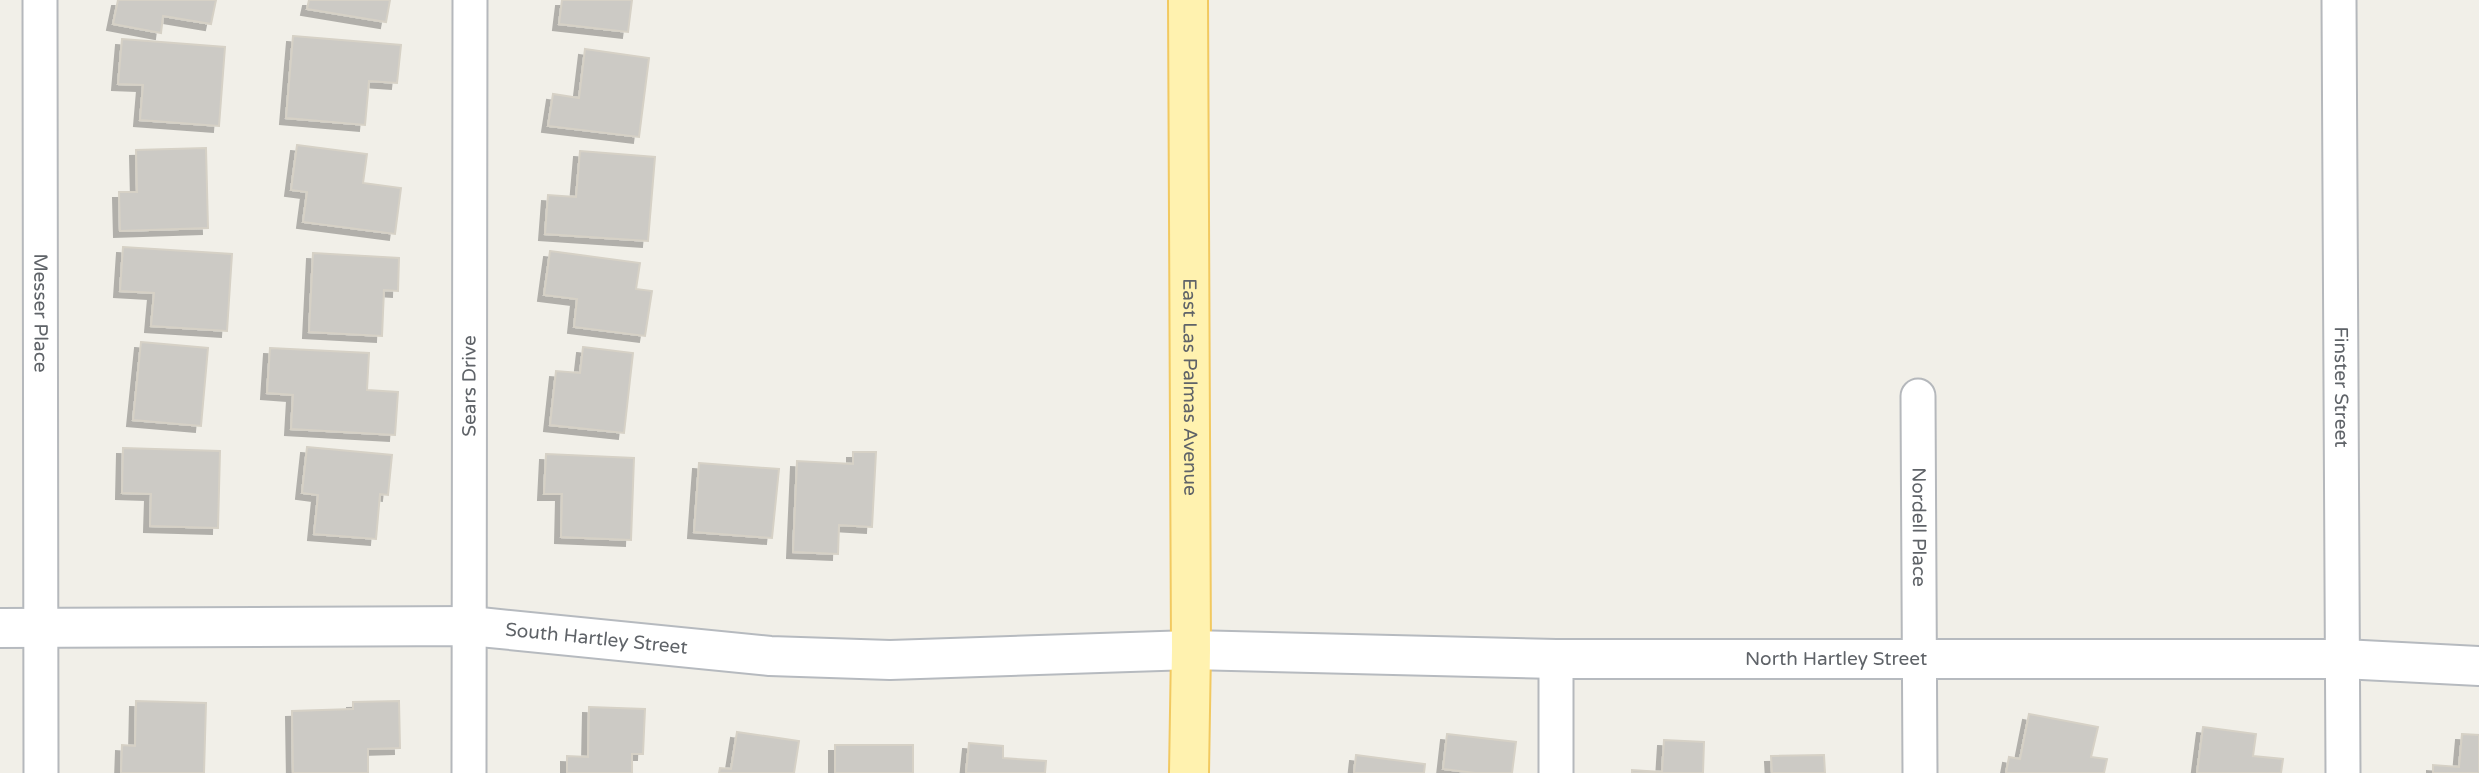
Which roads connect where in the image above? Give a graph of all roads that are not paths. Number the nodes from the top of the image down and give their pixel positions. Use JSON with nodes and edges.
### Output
{"nodes":[{"id":1,"x":40,"y":0,"type":"edge"},
{"id":2,"x":470,"y":0,"type":"edge"},
{"id":3,"x":1188,"y":0,"type":"edge"},
{"id":4,"x":2339,"y":0,"type":"edge"},
{"id":5,"x":1918,"y":396,"type":"dead end"},
{"id":6,"x":470,"y":626,"type":"junction"},
{"id":7,"x":0,"y":628,"type":"edge"},
{"id":8,"x":39,"y":628,"type":"junction"},
{"id":9,"x":1191,"y":650,"type":"junction"},
{"id":10,"x":1556,"y":659,"type":"junction"},
{"id":11,"x":2343,"y":659,"type":"junction"},
{"id":12,"x":1920,"y":660,"type":"junction"},
{"id":13,"x":2479,"y":666,"type":"edge"},
{"id":14,"x":41,"y":773,"type":"edge"},
{"id":15,"x":469,"y":773,"type":"edge"},
{"id":16,"x":1189,"y":773,"type":"edge"},
{"id":17,"x":1556,"y":773,"type":"edge"},
{"id":18,"x":1920,"y":773,"type":"edge"},
{"id":19,"x":2343,"y":773,"type":"edge"}],
"edges":[{"from":1,"to":8,"type":"street","name":"Messer Place"},
{"from":2,"to":6,"type":"street","name":"Sears Drive"},
{"from":3,"to":9,"type":"main road","name":"East Las Palmas Avenue"},
{"from":4,"to":11,"type":"street","name":"Finster Street"},
{"from":5,"to":12,"type":"street","name":"Nordell Place"},
{"from":6,"to":8,"type":"street","name":"South Hartley Street"},
{"from":6,"to":9,"type":"street","name":"South Hartley Street"},
{"from":6,"to":15,"type":"street","name":"Sears Drive"},
{"from":7,"to":8,"type":"street","name":"South Hartley Street"},
{"from":8,"to":14,"type":"street","name":"Messer Place"},
{"from":9,"to":10,"type":"street","name":"North Hartley Street"},
{"from":9,"to":16,"type":"main road","name":"East Las Palmas Avenue"},
{"from":10,"to":12,"type":"street","name":"North Hartley Street"},
{"from":10,"to":17,"type":"street"},
{"from":11,"to":12,"type":"street","name":"North Hartley Street"},
{"from":11,"to":13,"type":"street","name":"North Hartley Street"},
{"from":11,"to":19,"type":"street","name":"Finster Street"},
{"from":12,"to":18,"type":"street","name":"Nordell Place"}]}
